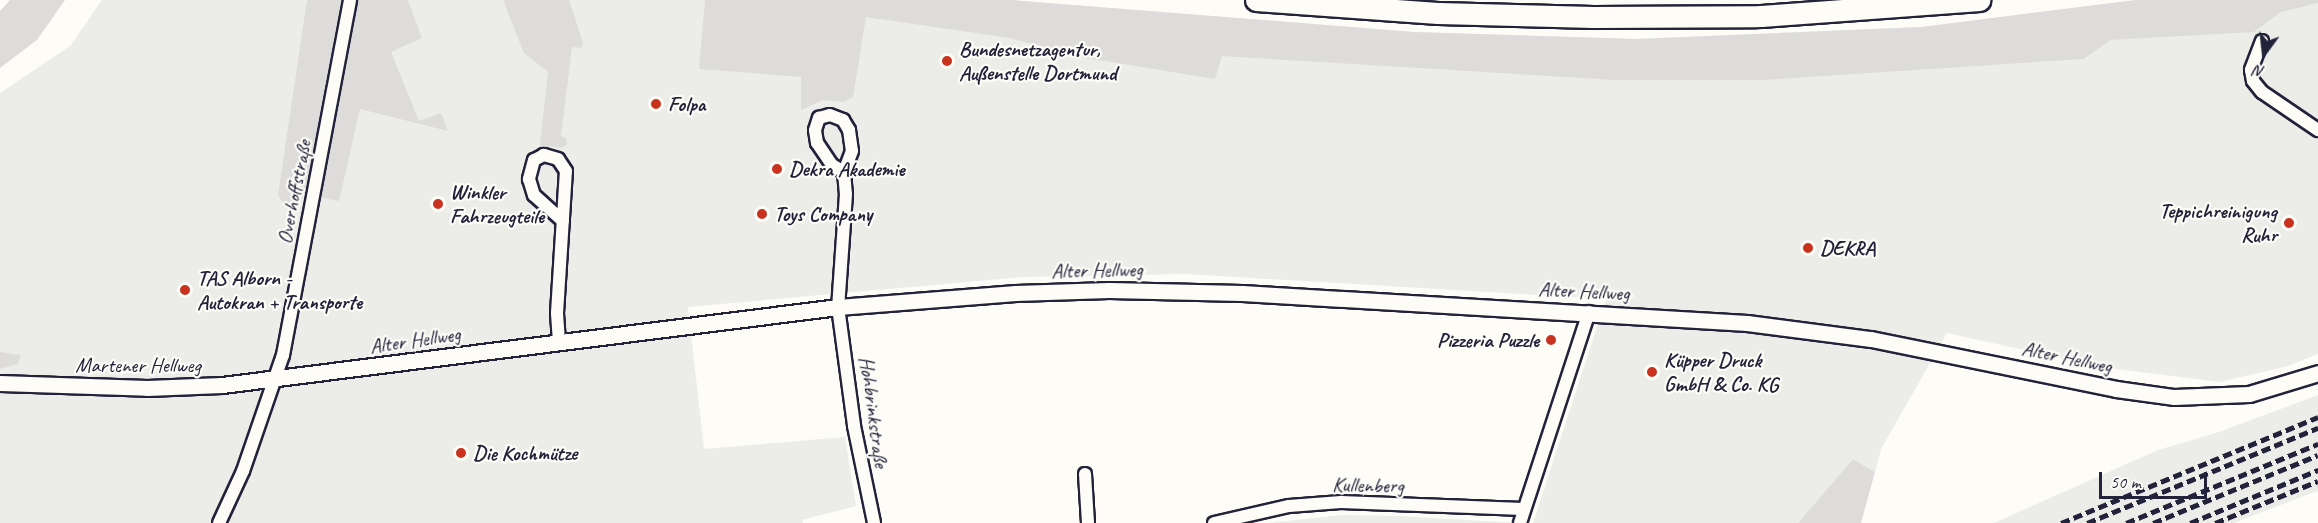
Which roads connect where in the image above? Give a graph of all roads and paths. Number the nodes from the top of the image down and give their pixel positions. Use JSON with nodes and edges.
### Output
{"nodes":[{"id":1,"x":350,"y":0,"type":"edge"},
{"id":2,"x":1256,"y":0,"type":"edge"},
{"id":3,"x":1979,"y":0,"type":"edge"},
{"id":4,"x":2262,"y":41,"type":"dead end"},
{"id":5,"x":2318,"y":130,"type":"edge"},
{"id":6,"x":844,"y":172,"type":"dead end"},
{"id":7,"x":563,"y":221,"type":"junction"},
{"id":8,"x":838,"y":307,"type":"junction"},
{"id":9,"x":1589,"y":312,"type":"junction"},
{"id":10,"x":559,"y":342,"type":"junction"},
{"id":11,"x":2318,"y":373,"type":"edge"},
{"id":12,"x":276,"y":378,"type":"junction"},
{"id":13,"x":0,"y":383,"type":"edge"},
{"id":14,"x":1085,"y":474,"type":"dead end"},
{"id":15,"x":1523,"y":509,"type":"junction"},
{"id":16,"x":219,"y":523,"type":"edge"},
{"id":17,"x":874,"y":523,"type":"edge"},
{"id":18,"x":1088,"y":523,"type":"edge"},
{"id":19,"x":1214,"y":523,"type":"edge"},
{"id":20,"x":1520,"y":523,"type":"edge"}],
"edges":[{"from":1,"to":12,"type":"street","name":"Overhoffstraße"},
{"from":2,"to":3,"type":"highway"},
{"from":4,"to":5,"type":"street"},
{"from":6,"to":8,"type":"street"},
{"from":7,"to":7,"type":"street"},
{"from":7,"to":10,"type":"street"},
{"from":8,"to":9,"type":"street","name":"Alter Hellweg"},
{"from":8,"to":10,"type":"street","name":"Alter Hellweg"},
{"from":8,"to":17,"type":"street","name":"Hohbrinkstraße"},
{"from":9,"to":11,"type":"street","name":"Alter Hellweg"},
{"from":9,"to":15,"type":"street"},
{"from":10,"to":12,"type":"street","name":"Alter Hellweg"},
{"from":12,"to":13,"type":"street","name":"Martener Hellweg"},
{"from":12,"to":16,"type":"street","name":"Overhoffstraße"},
{"from":14,"to":18,"type":"street"},
{"from":15,"to":19,"type":"street","name":"Kullenberg"},
{"from":15,"to":20,"type":"street"}]}
